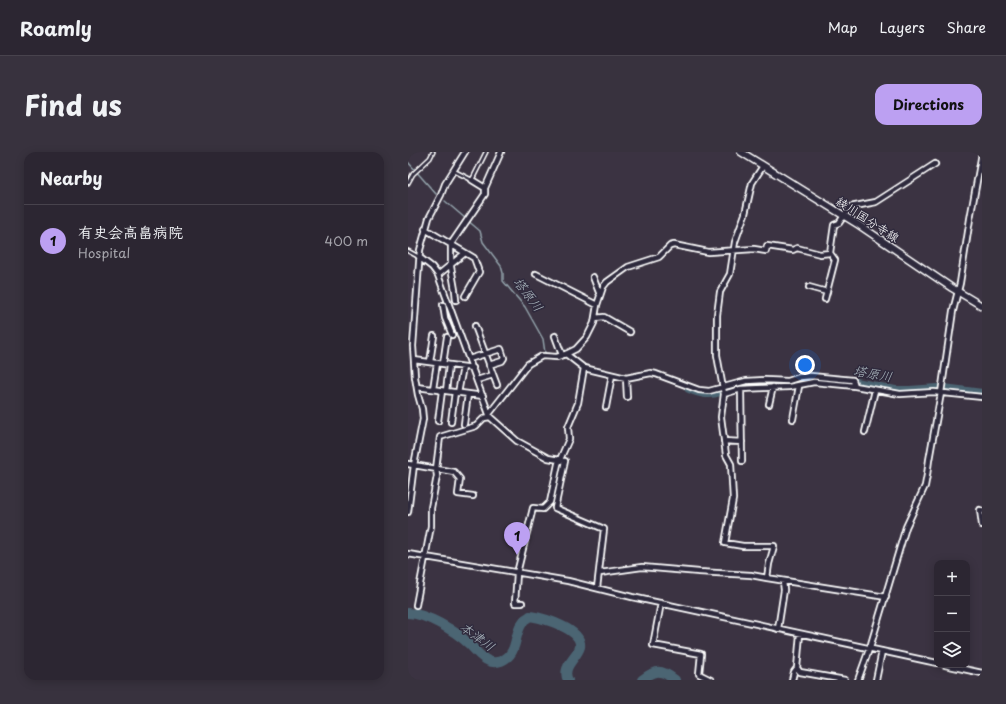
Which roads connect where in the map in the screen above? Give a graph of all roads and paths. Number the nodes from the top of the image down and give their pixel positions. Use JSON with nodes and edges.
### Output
{"nodes":[{"id":1,"x":433,"y":152,"type":"edge"},
{"id":2,"x":464,"y":152,"type":"edge"},
{"id":3,"x":486,"y":152,"type":"edge"},
{"id":4,"x":501,"y":152,"type":"edge"},
{"id":5,"x":744,"y":153,"type":"edge"},
{"id":6,"x":982,"y":153,"type":"edge"},
{"id":7,"x":934,"y":164,"type":"dead end"},
{"id":8,"x":762,"y":166,"type":"junction"},
{"id":9,"x":453,"y":170,"type":"junction"},
{"id":10,"x":472,"y":180,"type":"junction"},
{"id":11,"x":408,"y":183,"type":"edge"},
{"id":12,"x":485,"y":188,"type":"junction"},
{"id":13,"x":844,"y":216,"type":"junction"},
{"id":14,"x":425,"y":229,"type":"junction"},
{"id":15,"x":451,"y":244,"type":"junction"},
{"id":16,"x":734,"y":250,"type":"junction"},
{"id":17,"x":408,"y":251,"type":"edge"},
{"id":18,"x":465,"y":253,"type":"junction"},
{"id":19,"x":830,"y":253,"type":"junction"},
{"id":20,"x":419,"y":257,"type":"junction"},
{"id":21,"x":451,"y":264,"type":"junction"},
{"id":22,"x":536,"y":274,"type":"dead end"},
{"id":23,"x":438,"y":275,"type":"junction"},
{"id":24,"x":593,"y":277,"type":"dead end"},
{"id":25,"x":809,"y":287,"type":"dead end"},
{"id":26,"x":957,"y":291,"type":"junction"},
{"id":27,"x":827,"y":292,"type":"junction"},
{"id":28,"x":465,"y":296,"type":"dead end"},
{"id":29,"x":600,"y":296,"type":"junction"},
{"id":30,"x":825,"y":299,"type":"dead end"},
{"id":31,"x":456,"y":300,"type":"dead end"},
{"id":32,"x":443,"y":305,"type":"dead end"},
{"id":33,"x":597,"y":305,"type":"junction"},
{"id":34,"x":982,"y":306,"type":"edge"},
{"id":35,"x":595,"y":318,"type":"junction"},
{"id":36,"x":475,"y":326,"type":"dead end"},
{"id":37,"x":630,"y":332,"type":"dead end"},
{"id":38,"x":452,"y":335,"type":"dead end"},
{"id":39,"x":434,"y":336,"type":"dead end"},
{"id":40,"x":555,"y":336,"type":"dead end"},
{"id":41,"x":447,"y":337,"type":"dead end"},
{"id":42,"x":485,"y":354,"type":"junction"},
{"id":43,"x":564,"y":355,"type":"junction"},
{"id":44,"x":469,"y":359,"type":"junction"},
{"id":45,"x":414,"y":360,"type":"junction"},
{"id":46,"x":430,"y":362,"type":"junction"},
{"id":47,"x":437,"y":363,"type":"junction"},
{"id":48,"x":443,"y":364,"type":"junction"},
{"id":49,"x":449,"y":365,"type":"junction"},
{"id":50,"x":489,"y":365,"type":"junction"},
{"id":51,"x":463,"y":367,"type":"junction"},
{"id":52,"x":472,"y":368,"type":"junction"},
{"id":53,"x":584,"y":368,"type":"junction"},
{"id":54,"x":493,"y":375,"type":"junction"},
{"id":55,"x":612,"y":375,"type":"junction"},
{"id":56,"x":800,"y":377,"type":"junction"},
{"id":57,"x":626,"y":378,"type":"junction"},
{"id":58,"x":477,"y":380,"type":"junction"},
{"id":59,"x":497,"y":385,"type":"dead end"},
{"id":60,"x":801,"y":385,"type":"junction"},
{"id":61,"x":855,"y":386,"type":"junction"},
{"id":62,"x":417,"y":387,"type":"junction"},
{"id":63,"x":724,"y":387,"type":"junction"},
{"id":64,"x":773,"y":387,"type":"junction"},
{"id":65,"x":741,"y":389,"type":"junction"},
{"id":66,"x":433,"y":390,"type":"junction"},
{"id":67,"x":875,"y":390,"type":"junction"},
{"id":68,"x":444,"y":391,"type":"junction"},
{"id":69,"x":457,"y":393,"type":"junction"},
{"id":70,"x":941,"y":393,"type":"junction"},
{"id":71,"x":468,"y":394,"type":"junction"},
{"id":72,"x":724,"y":394,"type":"junction"},
{"id":73,"x":483,"y":396,"type":"junction"},
{"id":74,"x":627,"y":397,"type":"dead end"},
{"id":75,"x":982,"y":397,"type":"edge"},
{"id":76,"x":769,"y":404,"type":"dead end"},
{"id":77,"x":606,"y":407,"type":"dead end"},
{"id":78,"x":490,"y":415,"type":"junction"},
{"id":79,"x":793,"y":419,"type":"dead end"},
{"id":80,"x":438,"y":421,"type":"dead end"},
{"id":81,"x":451,"y":422,"type":"dead end"},
{"id":82,"x":464,"y":424,"type":"dead end"},
{"id":83,"x":865,"y":432,"type":"dead end"},
{"id":84,"x":724,"y":441,"type":"junction"},
{"id":85,"x":742,"y":442,"type":"junction"},
{"id":86,"x":560,"y":460,"type":"junction"},
{"id":87,"x":742,"y":461,"type":"dead end"},
{"id":88,"x":408,"y":464,"type":"edge"},
{"id":89,"x":414,"y":465,"type":"junction"},
{"id":90,"x":436,"y":469,"type":"junction"},
{"id":91,"x":473,"y":496,"type":"dead end"},
{"id":92,"x":982,"y":511,"type":"edge"},
{"id":93,"x":408,"y":512,"type":"edge"},
{"id":94,"x":982,"y":525,"type":"edge"},
{"id":95,"x":408,"y":554,"type":"edge"},
{"id":96,"x":425,"y":557,"type":"junction"},
{"id":97,"x":600,"y":573,"type":"junction"},
{"id":98,"x":517,"y":574,"type":"junction"},
{"id":99,"x":767,"y":578,"type":"junction"},
{"id":100,"x":783,"y":581,"type":"junction"},
{"id":101,"x":598,"y":588,"type":"junction"},
{"id":102,"x":886,"y":597,"type":"junction"},
{"id":103,"x":522,"y":603,"type":"dead end"},
{"id":104,"x":661,"y":603,"type":"junction"},
{"id":105,"x":416,"y":605,"type":"dead end"},
{"id":106,"x":778,"y":629,"type":"junction"},
{"id":107,"x":800,"y":634,"type":"junction"},
{"id":108,"x":869,"y":648,"type":"junction"},
{"id":109,"x":882,"y":651,"type":"junction"},
{"id":110,"x":934,"y":662,"type":"edge"},
{"id":111,"x":797,"y":668,"type":"junction"},
{"id":112,"x":959,"y":668,"type":"edge"},
{"id":113,"x":982,"y":673,"type":"edge"},
{"id":114,"x":711,"y":680,"type":"edge"},
{"id":115,"x":792,"y":680,"type":"edge"},
{"id":116,"x":844,"y":680,"type":"edge"},
{"id":117,"x":858,"y":680,"type":"edge"},
{"id":118,"x":876,"y":680,"type":"edge"}],
"edges":[{"from":1,"to":11,"type":"lane"},
{"from":2,"to":9,"type":"street"},
{"from":3,"to":10,"type":"lane"},
{"from":4,"to":12,"type":"street"},
{"from":5,"to":8,"type":"main road","name":"綾川国分寺線"},
{"from":6,"to":26,"type":"street"},
{"from":7,"to":13,"type":"street"},
{"from":8,"to":13,"type":"main road","name":"綾川国分寺線"},
{"from":8,"to":16,"type":"street"},
{"from":9,"to":10,"type":"lane"},
{"from":9,"to":14,"type":"street"},
{"from":10,"to":12,"type":"street"},
{"from":12,"to":15,"type":"street"},
{"from":13,"to":19,"type":"street"},
{"from":13,"to":26,"type":"main road","name":"綾川国分寺線"},
{"from":14,"to":15,"type":"street"},
{"from":14,"to":20,"type":"street"},
{"from":15,"to":18,"type":"street"},
{"from":15,"to":21,"type":"street"},
{"from":16,"to":19,"type":"street"},
{"from":16,"to":29,"type":"street"},
{"from":16,"to":63,"type":"street"},
{"from":17,"to":20,"type":"lane"},
{"from":18,"to":21,"type":"street"},
{"from":18,"to":28,"type":"street"},
{"from":19,"to":27,"type":"street"},
{"from":20,"to":23,"type":"street"},
{"from":20,"to":45,"type":"street"},
{"from":21,"to":23,"type":"street"},
{"from":21,"to":31,"type":"street"},
{"from":22,"to":33,"type":"street"},
{"from":23,"to":44,"type":"street"},
{"from":24,"to":29,"type":"street"},
{"from":25,"to":27,"type":"street"},
{"from":26,"to":34,"type":"main road","name":"綾川国分寺線"},
{"from":26,"to":70,"type":"street"},
{"from":27,"to":30,"type":"street"},
{"from":29,"to":33,"type":"street"},
{"from":32,"to":38,"type":"street"},
{"from":33,"to":35,"type":"street"},
{"from":35,"to":37,"type":"street"},
{"from":35,"to":43,"type":"street"},
{"from":36,"to":42,"type":"street"},
{"from":39,"to":46,"type":"street"},
{"from":40,"to":43,"type":"street"},
{"from":41,"to":48,"type":"street"},
{"from":42,"to":44,"type":"street"},
{"from":42,"to":50,"type":"street"},
{"from":42,"to":50,"type":"street"},
{"from":43,"to":53,"type":"street"},
{"from":43,"to":78,"type":"street"},
{"from":44,"to":52,"type":"street"},
{"from":45,"to":46,"type":"street"},
{"from":45,"to":62,"type":"street"},
{"from":46,"to":47,"type":"street"},
{"from":47,"to":48,"type":"street"},
{"from":47,"to":66,"type":"street"},
{"from":48,"to":49,"type":"street"},
{"from":49,"to":51,"type":"street"},
{"from":49,"to":68,"type":"street"},
{"from":50,"to":54,"type":"street"},
{"from":51,"to":52,"type":"street"},
{"from":51,"to":69,"type":"street"},
{"from":52,"to":58,"type":"street"},
{"from":53,"to":55,"type":"street"},
{"from":53,"to":86,"type":"street"},
{"from":54,"to":58,"type":"street"},
{"from":54,"to":59,"type":"street"},
{"from":55,"to":57,"type":"street"},
{"from":55,"to":77,"type":"street"},
{"from":56,"to":60,"type":"street"},
{"from":56,"to":61,"type":"street"},
{"from":56,"to":63,"type":"street"},
{"from":57,"to":63,"type":"street"},
{"from":57,"to":74,"type":"street"},
{"from":58,"to":73,"type":"street"},
{"from":60,"to":61,"type":"street"},
{"from":60,"to":64,"type":"street"},
{"from":60,"to":79,"type":"street"},
{"from":61,"to":67,"type":"street"},
{"from":62,"to":66,"type":"street"},
{"from":62,"to":89,"type":"street"},
{"from":63,"to":72,"type":"street"},
{"from":64,"to":65,"type":"street"},
{"from":64,"to":76,"type":"street"},
{"from":65,"to":72,"type":"street"},
{"from":65,"to":85,"type":"street"},
{"from":66,"to":68,"type":"street"},
{"from":67,"to":70,"type":"street"},
{"from":67,"to":83,"type":"street"},
{"from":68,"to":69,"type":"street"},
{"from":68,"to":80,"type":"street"},
{"from":69,"to":71,"type":"street"},
{"from":69,"to":81,"type":"street"},
{"from":70,"to":75,"type":"street"},
{"from":70,"to":102,"type":"street"},
{"from":71,"to":73,"type":"street"},
{"from":71,"to":82,"type":"street"},
{"from":72,"to":84,"type":"street"},
{"from":73,"to":78,"type":"street"},
{"from":78,"to":86,"type":"street"},
{"from":78,"to":90,"type":"street"},
{"from":84,"to":85,"type":"street"},
{"from":84,"to":99,"type":"street"},
{"from":85,"to":87,"type":"street"},
{"from":86,"to":97,"type":"street"},
{"from":86,"to":98,"type":"street"},
{"from":88,"to":89,"type":"street"},
{"from":89,"to":90,"type":"street"},
{"from":89,"to":93,"type":"street"},
{"from":90,"to":91,"type":"street"},
{"from":90,"to":96,"type":"street"},
{"from":92,"to":94,"type":"street"},
{"from":95,"to":96,"type":"street"},
{"from":96,"to":98,"type":"street"},
{"from":96,"to":105,"type":"street"},
{"from":97,"to":99,"type":"street"},
{"from":97,"to":101,"type":"street"},
{"from":98,"to":101,"type":"street"},
{"from":98,"to":103,"type":"street"},
{"from":99,"to":100,"type":"street"},
{"from":100,"to":102,"type":"street"},
{"from":100,"to":106,"type":"street"},
{"from":101,"to":104,"type":"street"},
{"from":102,"to":108,"type":"street"},
{"from":104,"to":106,"type":"street"},
{"from":104,"to":114,"type":"street"},
{"from":106,"to":107,"type":"street"},
{"from":107,"to":108,"type":"street"},
{"from":107,"to":111,"type":"street"},
{"from":108,"to":109,"type":"street"},
{"from":108,"to":117,"type":"street"},
{"from":109,"to":110,"type":"street"},
{"from":109,"to":118,"type":"street"},
{"from":111,"to":115,"type":"street"},
{"from":111,"to":116,"type":"street"},
{"from":112,"to":113,"type":"street"}]}
